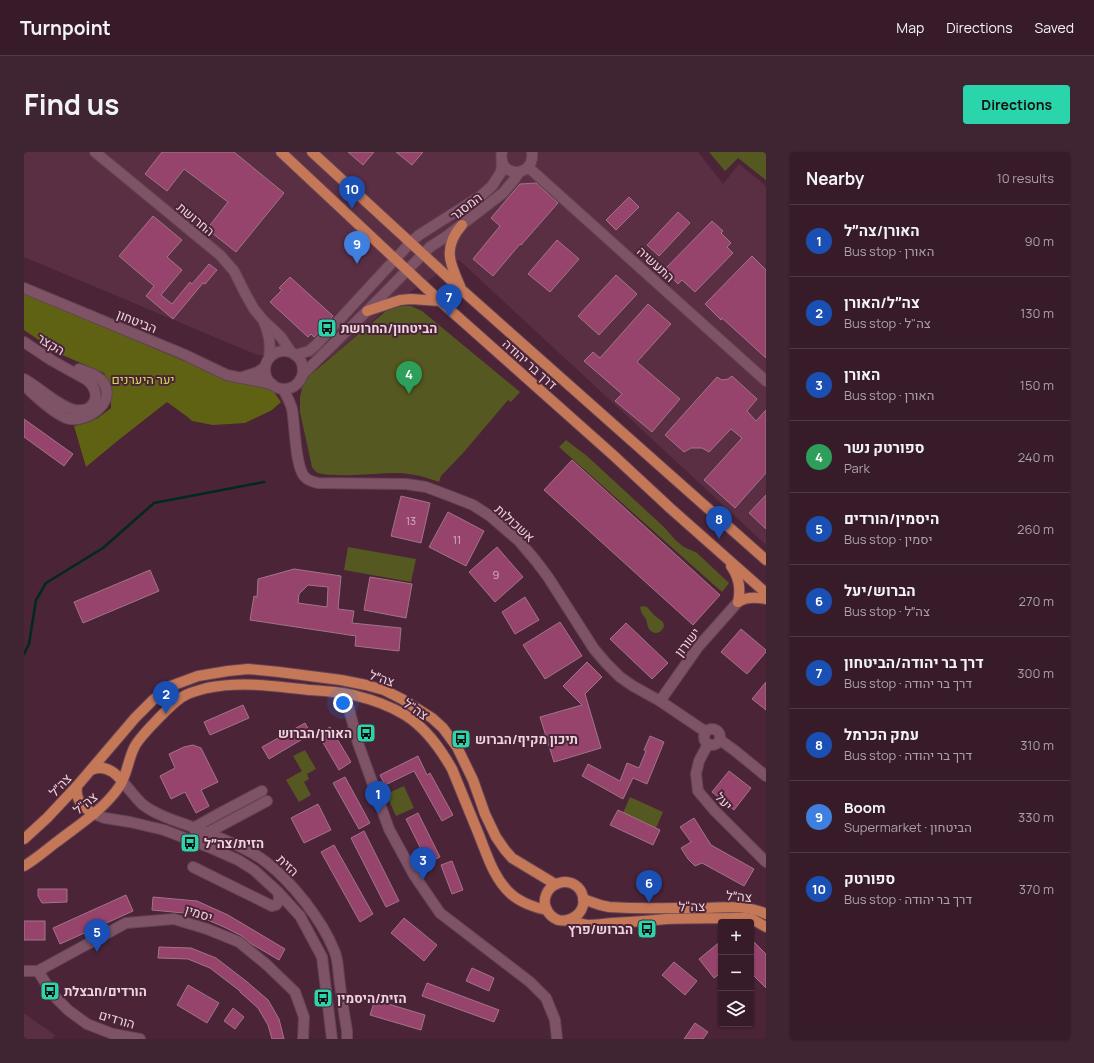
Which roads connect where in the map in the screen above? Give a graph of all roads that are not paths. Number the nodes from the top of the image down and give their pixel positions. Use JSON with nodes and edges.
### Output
{"nodes":[{"id":1,"x":95,"y":152,"type":"edge"},
{"id":2,"x":281,"y":152,"type":"edge"},
{"id":3,"x":312,"y":152,"type":"edge"},
{"id":4,"x":532,"y":152,"type":"edge"},
{"id":5,"x":502,"y":157,"type":"edge"},
{"id":6,"x":524,"y":169,"type":"junction"},
{"id":7,"x":462,"y":225,"type":"junction"},
{"id":8,"x":411,"y":242,"type":"junction"},
{"id":9,"x":423,"y":254,"type":"junction"},
{"id":10,"x":395,"y":259,"type":"junction"},
{"id":11,"x":407,"y":271,"type":"junction"},
{"id":12,"x":24,"y":288,"type":"edge"},
{"id":13,"x":463,"y":291,"type":"junction"},
{"id":14,"x":440,"y":301,"type":"junction"},
{"id":15,"x":367,"y":311,"type":"junction"},
{"id":16,"x":263,"y":320,"type":"junction"},
{"id":17,"x":24,"y":342,"type":"edge"},
{"id":18,"x":293,"y":353,"type":"junction"},
{"id":19,"x":267,"y":362,"type":"junction"},
{"id":20,"x":303,"y":374,"type":"junction"},
{"id":21,"x":240,"y":378,"type":"junction"},
{"id":22,"x":24,"y":379,"type":"edge"},
{"id":23,"x":766,"y":381,"type":"edge"},
{"id":24,"x":272,"y":384,"type":"junction"},
{"id":25,"x":24,"y":385,"type":"edge"},
{"id":26,"x":294,"y":386,"type":"junction"},
{"id":27,"x":283,"y":389,"type":"junction"},
{"id":28,"x":100,"y":399,"type":"junction"},
{"id":29,"x":292,"y":409,"type":"junction"},
{"id":30,"x":725,"y":557,"type":"junction"},
{"id":31,"x":766,"y":560,"type":"edge"},
{"id":32,"x":766,"y":593,"type":"edge"},
{"id":33,"x":766,"y":599,"type":"edge"},
{"id":34,"x":738,"y":602,"type":"junction"},
{"id":35,"x":345,"y":694,"type":"junction"},
{"id":36,"x":660,"y":701,"type":"junction"},
{"id":37,"x":706,"y":732,"type":"junction"},
{"id":38,"x":720,"y":740,"type":"junction"},
{"id":39,"x":708,"y":744,"type":"junction"},
{"id":40,"x":91,"y":770,"type":"junction"},
{"id":41,"x":766,"y":776,"type":"edge"},
{"id":42,"x":122,"y":781,"type":"junction"},
{"id":43,"x":78,"y":786,"type":"junction"},
{"id":44,"x":262,"y":791,"type":"dead end"},
{"id":45,"x":267,"y":801,"type":"dead end"},
{"id":46,"x":94,"y":814,"type":"junction"},
{"id":47,"x":195,"y":828,"type":"junction"},
{"id":48,"x":207,"y":832,"type":"junction"},
{"id":49,"x":24,"y":839,"type":"edge"},
{"id":50,"x":197,"y":843,"type":"junction"},
{"id":51,"x":766,"y":862,"type":"edge"},
{"id":52,"x":24,"y":866,"type":"edge"},
{"id":53,"x":192,"y":867,"type":"dead end"},
{"id":54,"x":555,"y":884,"type":"junction"},
{"id":55,"x":278,"y":892,"type":"junction"},
{"id":56,"x":583,"y":899,"type":"junction"},
{"id":57,"x":547,"y":910,"type":"junction"},
{"id":58,"x":766,"y":914,"type":"edge"},
{"id":59,"x":567,"y":920,"type":"junction"},
{"id":60,"x":766,"y":927,"type":"edge"},
{"id":61,"x":24,"y":971,"type":"edge"},
{"id":62,"x":38,"y":971,"type":"junction"},
{"id":63,"x":140,"y":1039,"type":"edge"},
{"id":64,"x":303,"y":1039,"type":"edge"},
{"id":65,"x":332,"y":1039,"type":"edge"},
{"id":66,"x":347,"y":1039,"type":"edge"},
{"id":67,"x":557,"y":1039,"type":"edge"}],
"edges":[{"from":1,"to":16,"type":"street","name":"החרושת"},
{"from":2,"to":10,"type":"main road","name":"דרך בר יהודה"},
{"from":3,"to":8,"type":"main road","name":"דרך בר יהודה"},
{"from":4,"to":6,"type":"street","name":"המסגר"},
{"from":5,"to":6,"type":"street","name":"המסגר"},
{"from":5,"to":8,"type":"street","name":"המסגר"},
{"from":6,"to":7,"type":"street","name":"המסגר"},
{"from":6,"to":23,"type":"street","name":"התעשיה"},
{"from":7,"to":9,"type":"street","name":"המסגר"},
{"from":7,"to":13,"type":"main road"},
{"from":8,"to":9,"type":"main road","name":"דרך בר יהודה"},
{"from":8,"to":10,"type":"street"},
{"from":9,"to":11,"type":"street"},
{"from":9,"to":13,"type":"main road","name":"דרך בר יהודה"},
{"from":10,"to":11,"type":"main road","name":"דרך בר יהודה"},
{"from":10,"to":18,"type":"street"},
{"from":11,"to":14,"type":"main road","name":"דרך בר יהודה"},
{"from":11,"to":15,"type":"street"},
{"from":12,"to":21,"type":"street","name":"הביטחון"},
{"from":13,"to":31,"type":"main road","name":"דרך בר יהודה"},
{"from":14,"to":15,"type":"main road"},
{"from":14,"to":30,"type":"main road","name":"דרך בר יהודה"},
{"from":15,"to":20,"type":"street"},
{"from":16,"to":18,"type":"street","name":"החרושת"},
{"from":16,"to":19,"type":"street","name":"החרושת"},
{"from":17,"to":28,"type":"street","name":"הקצר"},
{"from":18,"to":19,"type":"street"},
{"from":18,"to":20,"type":"street"},
{"from":19,"to":21,"type":"street"},
{"from":19,"to":24,"type":"street"},
{"from":20,"to":26,"type":"street"},
{"from":21,"to":24,"type":"street","name":"הביטחון"},
{"from":22,"to":28,"type":"street"},
{"from":24,"to":27,"type":"street"},
{"from":25,"to":28,"type":"street"},
{"from":26,"to":27,"type":"street"},
{"from":26,"to":29,"type":"street","name":"אשכולות"},
{"from":27,"to":29,"type":"street","name":"אשכולות"},
{"from":29,"to":36,"type":"street","name":"אשכולות"},
{"from":30,"to":32,"type":"main road","name":"דרך בר יהודה"},
{"from":30,"to":34,"type":"main road"},
{"from":33,"to":34,"type":"main road"},
{"from":34,"to":36,"type":"street","name":"ישורון"},
{"from":35,"to":42,"type":"main road","name":"צה\"ל"},
{"from":35,"to":57,"type":"main road","name":"צה\"ל"},
{"from":35,"to":67,"type":"street"},
{"from":36,"to":37,"type":"street","name":"אשכולות"},
{"from":37,"to":38,"type":"street"},
{"from":37,"to":39,"type":"street"},
{"from":38,"to":39,"type":"street"},
{"from":38,"to":41,"type":"street"},
{"from":39,"to":51,"type":"street","name":"יעל"},
{"from":40,"to":42,"type":"main road"},
{"from":40,"to":43,"type":"main road","name":"צה״ל"},
{"from":40,"to":54,"type":"main road","name":"צה״ל"},
{"from":42,"to":46,"type":"main road","name":"צה\"ל"},
{"from":42,"to":47,"type":"street","name":"הזית"},
{"from":43,"to":46,"type":"main road"},
{"from":43,"to":49,"type":"main road","name":"צה״ל"},
{"from":44,"to":47,"type":"street"},
{"from":45,"to":48,"type":"street"},
{"from":46,"to":50,"type":"street","name":"הזית"},
{"from":46,"to":52,"type":"main road","name":"צה\"ל"},
{"from":47,"to":48,"type":"street","name":"הזית"},
{"from":47,"to":50,"type":"street"},
{"from":48,"to":50,"type":"street"},
{"from":48,"to":66,"type":"street","name":"הזית"},
{"from":50,"to":55,"type":"street","name":"הזית"},
{"from":53,"to":55,"type":"street"},
{"from":54,"to":56,"type":"main road","name":"צה״ל"},
{"from":54,"to":57,"type":"main road"},
{"from":55,"to":65,"type":"street","name":"הזית"},
{"from":56,"to":58,"type":"main road","name":"צה״ל"},
{"from":56,"to":59,"type":"main road"},
{"from":57,"to":59,"type":"main road","name":"צה\"ל"},
{"from":59,"to":60,"type":"main road","name":"צה\"ל"},
{"from":61,"to":62,"type":"street"},
{"from":62,"to":63,"type":"street","name":"הורדים"},
{"from":62,"to":64,"type":"street","name":"יסמין"}]}
